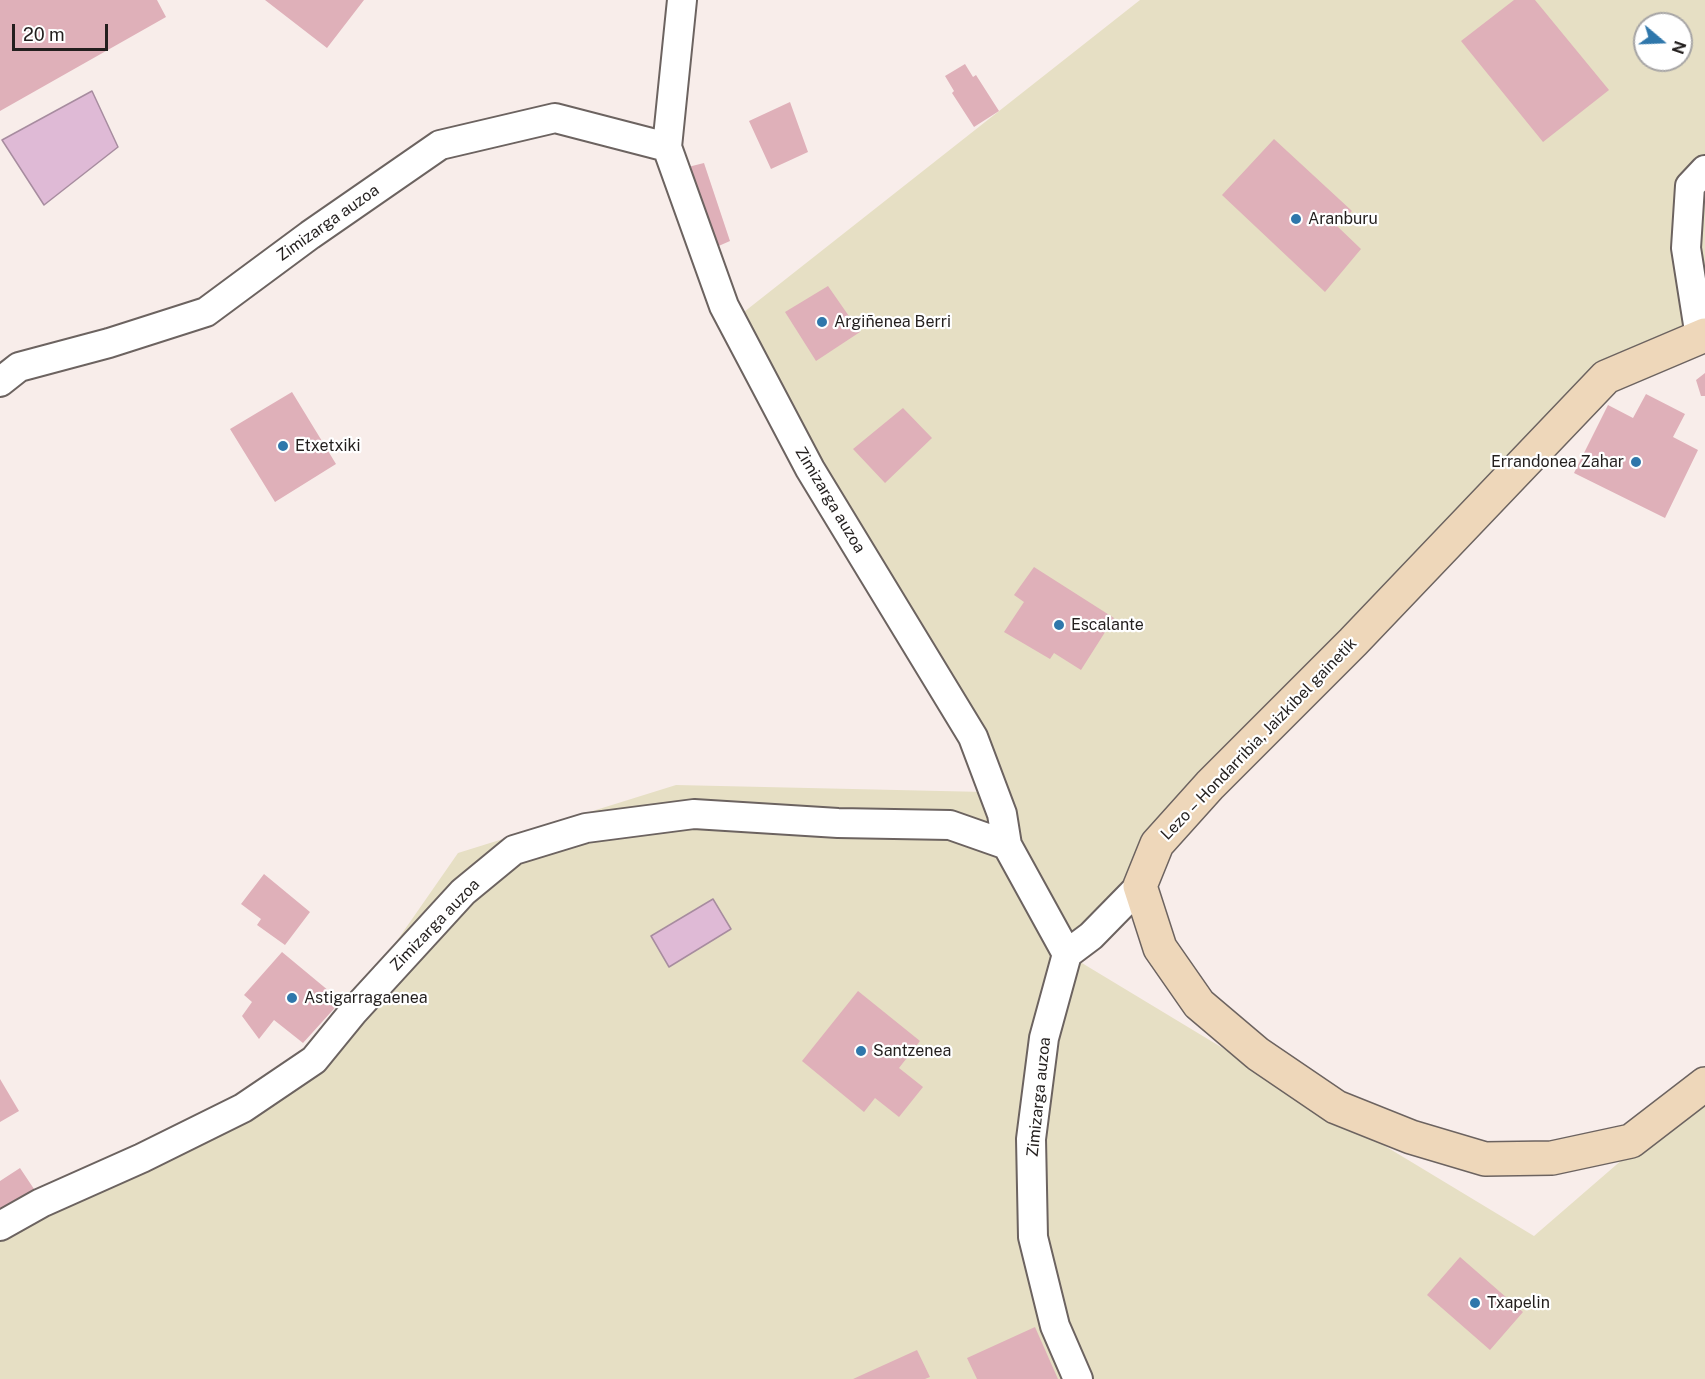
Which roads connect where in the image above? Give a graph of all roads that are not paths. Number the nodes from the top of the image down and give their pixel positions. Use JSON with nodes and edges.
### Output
{"nodes":[{"id":1,"x":682,"y":0,"type":"edge"},
{"id":2,"x":666,"y":147,"type":"junction"},
{"id":3,"x":1705,"y":170,"type":"edge"},
{"id":4,"x":1702,"y":336,"type":"edge"},
{"id":5,"x":0,"y":381,"type":"edge"},
{"id":6,"x":1006,"y":845,"type":"junction"},
{"id":7,"x":1140,"y":886,"type":"junction"},
{"id":8,"x":1067,"y":954,"type":"junction"},
{"id":9,"x":1705,"y":1083,"type":"edge"},
{"id":10,"x":0,"y":1226,"type":"edge"},
{"id":11,"x":1078,"y":1379,"type":"edge"}],
"edges":[{"from":1,"to":2,"type":"street","name":"Zimizarga auzoa"},
{"from":2,"to":5,"type":"street","name":"Zimizarga auzoa"},
{"from":2,"to":6,"type":"street","name":"Zimizarga auzoa"},
{"from":3,"to":4,"type":"street"},
{"from":4,"to":7,"type":"street","name":"Lezo – Hondarribia, Jaizkibel gainetik"},
{"from":6,"to":8,"type":"street","name":"Zimizarga auzoa"},
{"from":6,"to":10,"type":"street","name":"Zimizarga auzoa"},
{"from":7,"to":8,"type":"street"},
{"from":7,"to":9,"type":"street"},
{"from":8,"to":11,"type":"street","name":"Zimizarga auzoa"}]}
